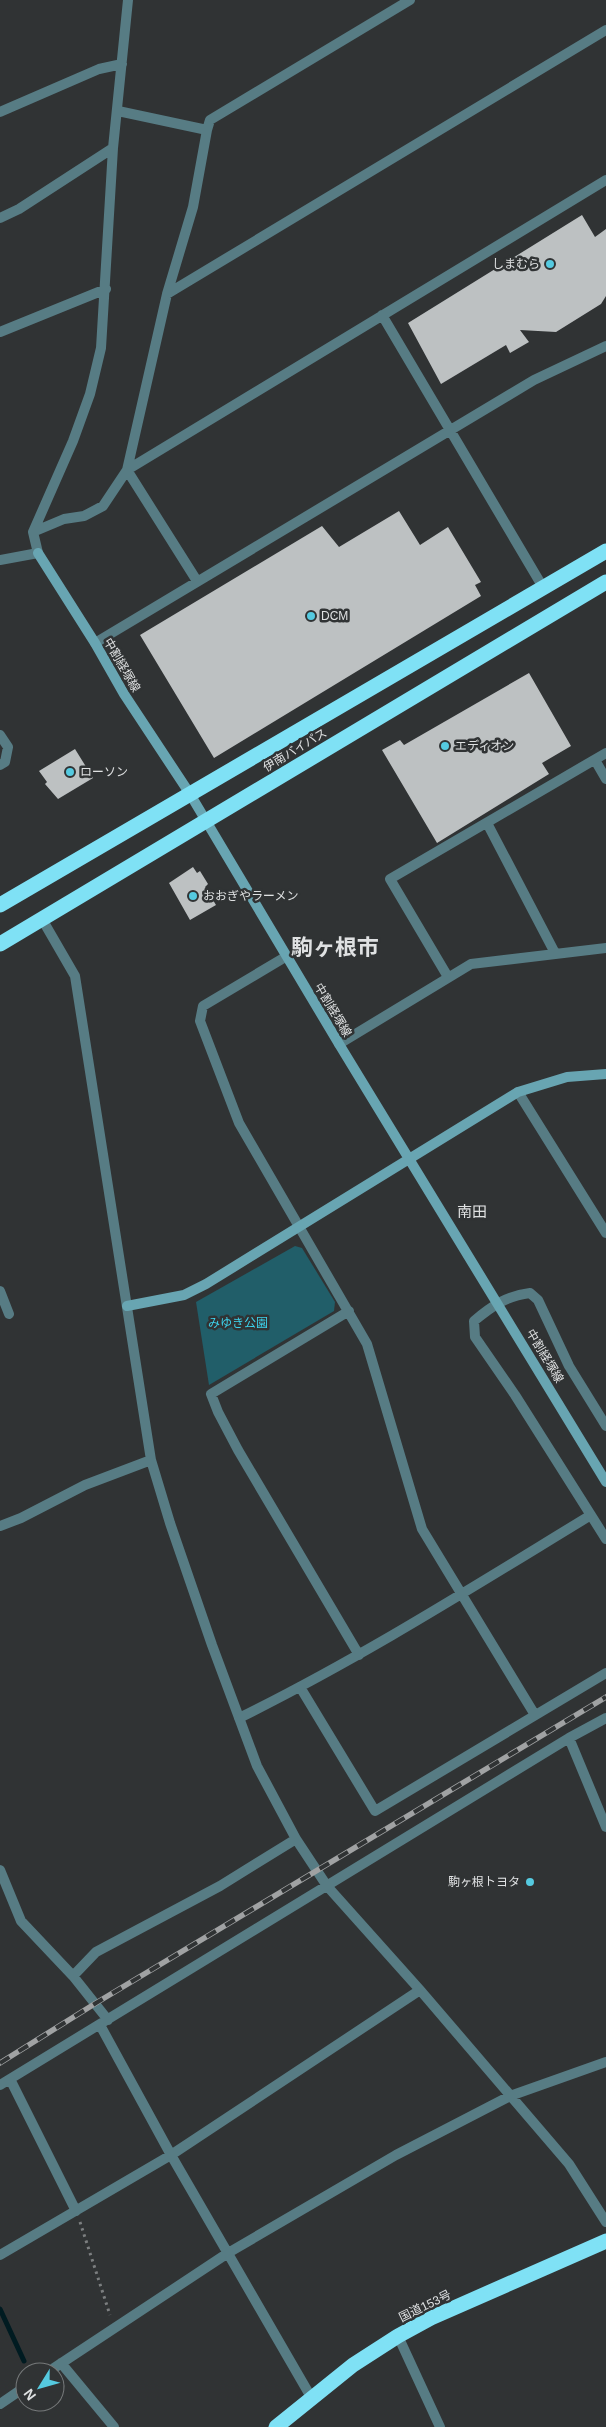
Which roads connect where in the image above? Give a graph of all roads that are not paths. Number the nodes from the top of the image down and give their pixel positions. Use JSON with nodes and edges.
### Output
{"nodes":[{"id":1,"x":128,"y":0,"type":"edge"},
{"id":2,"x":410,"y":0,"type":"edge"},
{"id":3,"x":606,"y":30,"type":"edge"},
{"id":4,"x":122,"y":64,"type":"junction"},
{"id":5,"x":118,"y":111,"type":"junction"},
{"id":6,"x":0,"y":112,"type":"edge"},
{"id":7,"x":207,"y":130,"type":"junction"},
{"id":8,"x":113,"y":148,"type":"junction"},
{"id":9,"x":606,"y":180,"type":"edge"},
{"id":10,"x":0,"y":218,"type":"edge"},
{"id":11,"x":106,"y":289,"type":"junction"},
{"id":12,"x":168,"y":294,"type":"junction"},
{"id":13,"x":382,"y":315,"type":"junction"},
{"id":14,"x":0,"y":332,"type":"edge"},
{"id":15,"x":606,"y":346,"type":"edge"},
{"id":16,"x":450,"y":431,"type":"junction"},
{"id":17,"x":127,"y":470,"type":"junction"},
{"id":18,"x":33,"y":532,"type":"junction"},
{"id":19,"x":606,"y":551,"type":"edge"},
{"id":20,"x":38,"y":553,"type":"junction"},
{"id":21,"x":0,"y":560,"type":"edge"},
{"id":22,"x":197,"y":581,"type":"junction"},
{"id":23,"x":605,"y":586,"type":"edge"},
{"id":24,"x":544,"y":589,"type":"junction"},
{"id":25,"x":95,"y":643,"type":"junction"},
{"id":26,"x":0,"y":735,"type":"edge"},
{"id":27,"x":606,"y":753,"type":"edge"},
{"id":28,"x":595,"y":760,"type":"junction"},
{"id":29,"x":0,"y":765,"type":"edge"},
{"id":30,"x":606,"y":779,"type":"edge"},
{"id":31,"x":190,"y":794,"type":"junction"},
{"id":32,"x":206,"y":820,"type":"junction"},
{"id":33,"x":487,"y":823,"type":"junction"},
{"id":34,"x":1,"y":902,"type":"edge"},
{"id":35,"x":42,"y":920,"type":"junction"},
{"id":36,"x":0,"y":944,"type":"edge"},
{"id":37,"x":606,"y":948,"type":"edge"},
{"id":38,"x":555,"y":953,"type":"junction"},
{"id":39,"x":286,"y":956,"type":"junction"},
{"id":40,"x":448,"y":977,"type":"junction"},
{"id":41,"x":339,"y":1044,"type":"junction"},
{"id":42,"x":606,"y":1074,"type":"edge"},
{"id":43,"x":518,"y":1092,"type":"junction"},
{"id":44,"x":409,"y":1158,"type":"junction"},
{"id":45,"x":603,"y":1223,"type":"edge"},
{"id":46,"x":297,"y":1226,"type":"junction"},
{"id":47,"x":606,"y":1233,"type":"edge"},
{"id":48,"x":0,"y":1292,"type":"edge"},
{"id":49,"x":498,"y":1302,"type":"junction"},
{"id":50,"x":126,"y":1306,"type":"junction"},
{"id":51,"x":349,"y":1311,"type":"junction"},
{"id":52,"x":9,"y":1314,"type":"dead end"},
{"id":53,"x":606,"y":1426,"type":"edge"},
{"id":54,"x":152,"y":1460,"type":"junction"},
{"id":55,"x":606,"y":1482,"type":"edge"},
{"id":56,"x":591,"y":1515,"type":"junction"},
{"id":57,"x":0,"y":1526,"type":"edge"},
{"id":58,"x":606,"y":1539,"type":"edge"},
{"id":59,"x":462,"y":1594,"type":"junction"},
{"id":60,"x":359,"y":1655,"type":"junction"},
{"id":61,"x":606,"y":1672,"type":"edge"},
{"id":62,"x":300,"y":1687,"type":"junction"},
{"id":63,"x":535,"y":1714,"type":"junction"},
{"id":64,"x":239,"y":1718,"type":"junction"},
{"id":65,"x":606,"y":1718,"type":"edge"},
{"id":66,"x":569,"y":1738,"type":"junction"},
{"id":67,"x":606,"y":1827,"type":"edge"},
{"id":68,"x":296,"y":1838,"type":"junction"},
{"id":69,"x":1,"y":1876,"type":"edge"},
{"id":70,"x":327,"y":1886,"type":"junction"},
{"id":71,"x":73,"y":1976,"type":"junction"},
{"id":72,"x":420,"y":1990,"type":"junction"},
{"id":73,"x":104,"y":2022,"type":"junction"},
{"id":74,"x":606,"y":2062,"type":"edge"},
{"id":75,"x":10,"y":2079,"type":"junction"},
{"id":76,"x":0,"y":2085,"type":"edge"},
{"id":77,"x":510,"y":2096,"type":"junction"},
{"id":78,"x":171,"y":2155,"type":"junction"},
{"id":79,"x":76,"y":2211,"type":"junction"},
{"id":80,"x":606,"y":2222,"type":"edge"},
{"id":81,"x":606,"y":2241,"type":"edge"},
{"id":82,"x":228,"y":2253,"type":"junction"},
{"id":83,"x":0,"y":2255,"type":"edge"},
{"id":84,"x":398,"y":2336,"type":"junction"},
{"id":85,"x":63,"y":2362,"type":"edge"},
{"id":86,"x":65,"y":2367,"type":"edge"},
{"id":87,"x":15,"y":2394,"type":"edge"},
{"id":88,"x":311,"y":2397,"type":"junction"},
{"id":89,"x":0,"y":2404,"type":"edge"},
{"id":90,"x":114,"y":2427,"type":"edge"},
{"id":91,"x":276,"y":2427,"type":"edge"},
{"id":92,"x":440,"y":2427,"type":"edge"}],
"edges":[{"from":1,"to":4,"type":"street"},
{"from":2,"to":7,"type":"street"},
{"from":3,"to":12,"type":"street"},
{"from":4,"to":5,"type":"street"},
{"from":4,"to":6,"type":"street"},
{"from":5,"to":7,"type":"street"},
{"from":5,"to":8,"type":"street"},
{"from":7,"to":12,"type":"street"},
{"from":8,"to":10,"type":"street"},
{"from":8,"to":11,"type":"street"},
{"from":9,"to":13,"type":"street"},
{"from":11,"to":14,"type":"street"},
{"from":11,"to":18,"type":"street"},
{"from":12,"to":17,"type":"street"},
{"from":13,"to":16,"type":"street"},
{"from":13,"to":17,"type":"street"},
{"from":15,"to":16,"type":"street"},
{"from":16,"to":22,"type":"street"},
{"from":16,"to":24,"type":"street"},
{"from":17,"to":18,"type":"street"},
{"from":17,"to":22,"type":"street"},
{"from":18,"to":20,"type":"street"},
{"from":19,"to":24,"type":"highway","name":"伊南バイパス"},
{"from":20,"to":21,"type":"street"},
{"from":20,"to":25,"type":"street","name":"中割経塚線"},
{"from":22,"to":25,"type":"street"},
{"from":23,"to":32,"type":"highway","name":"伊南バイパス"},
{"from":24,"to":31,"type":"highway","name":"伊南バイパス"},
{"from":25,"to":31,"type":"street","name":"中割経塚線"},
{"from":26,"to":29,"type":"street"},
{"from":27,"to":28,"type":"street"},
{"from":28,"to":30,"type":"street"},
{"from":28,"to":33,"type":"street"},
{"from":31,"to":32,"type":"street","name":"中割経塚線"},
{"from":31,"to":34,"type":"highway","name":"伊南バイパス"},
{"from":32,"to":35,"type":"highway","name":"伊南バイパス"},
{"from":32,"to":39,"type":"street","name":"中割経塚線"},
{"from":33,"to":38,"type":"street"},
{"from":33,"to":40,"type":"street"},
{"from":35,"to":36,"type":"highway","name":"伊南バイパス"},
{"from":35,"to":50,"type":"street"},
{"from":37,"to":38,"type":"street"},
{"from":38,"to":40,"type":"street"},
{"from":39,"to":41,"type":"street","name":"中割経塚線"},
{"from":39,"to":46,"type":"street"},
{"from":40,"to":41,"type":"street"},
{"from":41,"to":44,"type":"street","name":"中割経塚線"},
{"from":42,"to":43,"type":"street"},
{"from":43,"to":44,"type":"street"},
{"from":43,"to":45,"type":"street"},
{"from":44,"to":46,"type":"street"},
{"from":44,"to":49,"type":"street","name":"中割経塚線"},
{"from":45,"to":47,"type":"street"},
{"from":46,"to":50,"type":"street"},
{"from":46,"to":51,"type":"street"},
{"from":48,"to":52,"type":"street"},
{"from":49,"to":53,"type":"street"},
{"from":49,"to":55,"type":"street","name":"中割経塚線"},
{"from":49,"to":56,"type":"street"},
{"from":50,"to":54,"type":"street"},
{"from":51,"to":59,"type":"street"},
{"from":51,"to":60,"type":"street"},
{"from":54,"to":57,"type":"street"},
{"from":54,"to":64,"type":"street"},
{"from":56,"to":58,"type":"street"},
{"from":56,"to":59,"type":"street"},
{"from":59,"to":60,"type":"street"},
{"from":59,"to":63,"type":"street"},
{"from":60,"to":62,"type":"street"},
{"from":61,"to":63,"type":"street"},
{"from":62,"to":63,"type":"street"},
{"from":62,"to":64,"type":"street"},
{"from":64,"to":68,"type":"street"},
{"from":65,"to":66,"type":"street"},
{"from":66,"to":67,"type":"street"},
{"from":66,"to":70,"type":"street"},
{"from":68,"to":70,"type":"street"},
{"from":68,"to":71,"type":"street"},
{"from":69,"to":71,"type":"street"},
{"from":70,"to":72,"type":"street"},
{"from":70,"to":73,"type":"street"},
{"from":71,"to":73,"type":"street"},
{"from":72,"to":77,"type":"street"},
{"from":72,"to":78,"type":"street"},
{"from":73,"to":75,"type":"street"},
{"from":73,"to":78,"type":"street"},
{"from":74,"to":77,"type":"street"},
{"from":75,"to":76,"type":"street"},
{"from":75,"to":79,"type":"street"},
{"from":77,"to":80,"type":"street"},
{"from":77,"to":82,"type":"street"},
{"from":78,"to":79,"type":"street"},
{"from":78,"to":82,"type":"street"},
{"from":79,"to":83,"type":"street"},
{"from":81,"to":84,"type":"highway","name":"国道153号"},
{"from":82,"to":85,"type":"street"},
{"from":82,"to":88,"type":"street"},
{"from":84,"to":88,"type":"highway","name":"国道153号"},
{"from":84,"to":92,"type":"street"},
{"from":86,"to":90,"type":"street"},
{"from":87,"to":89,"type":"street"},
{"from":88,"to":91,"type":"highway","name":"国道153号"}]}
